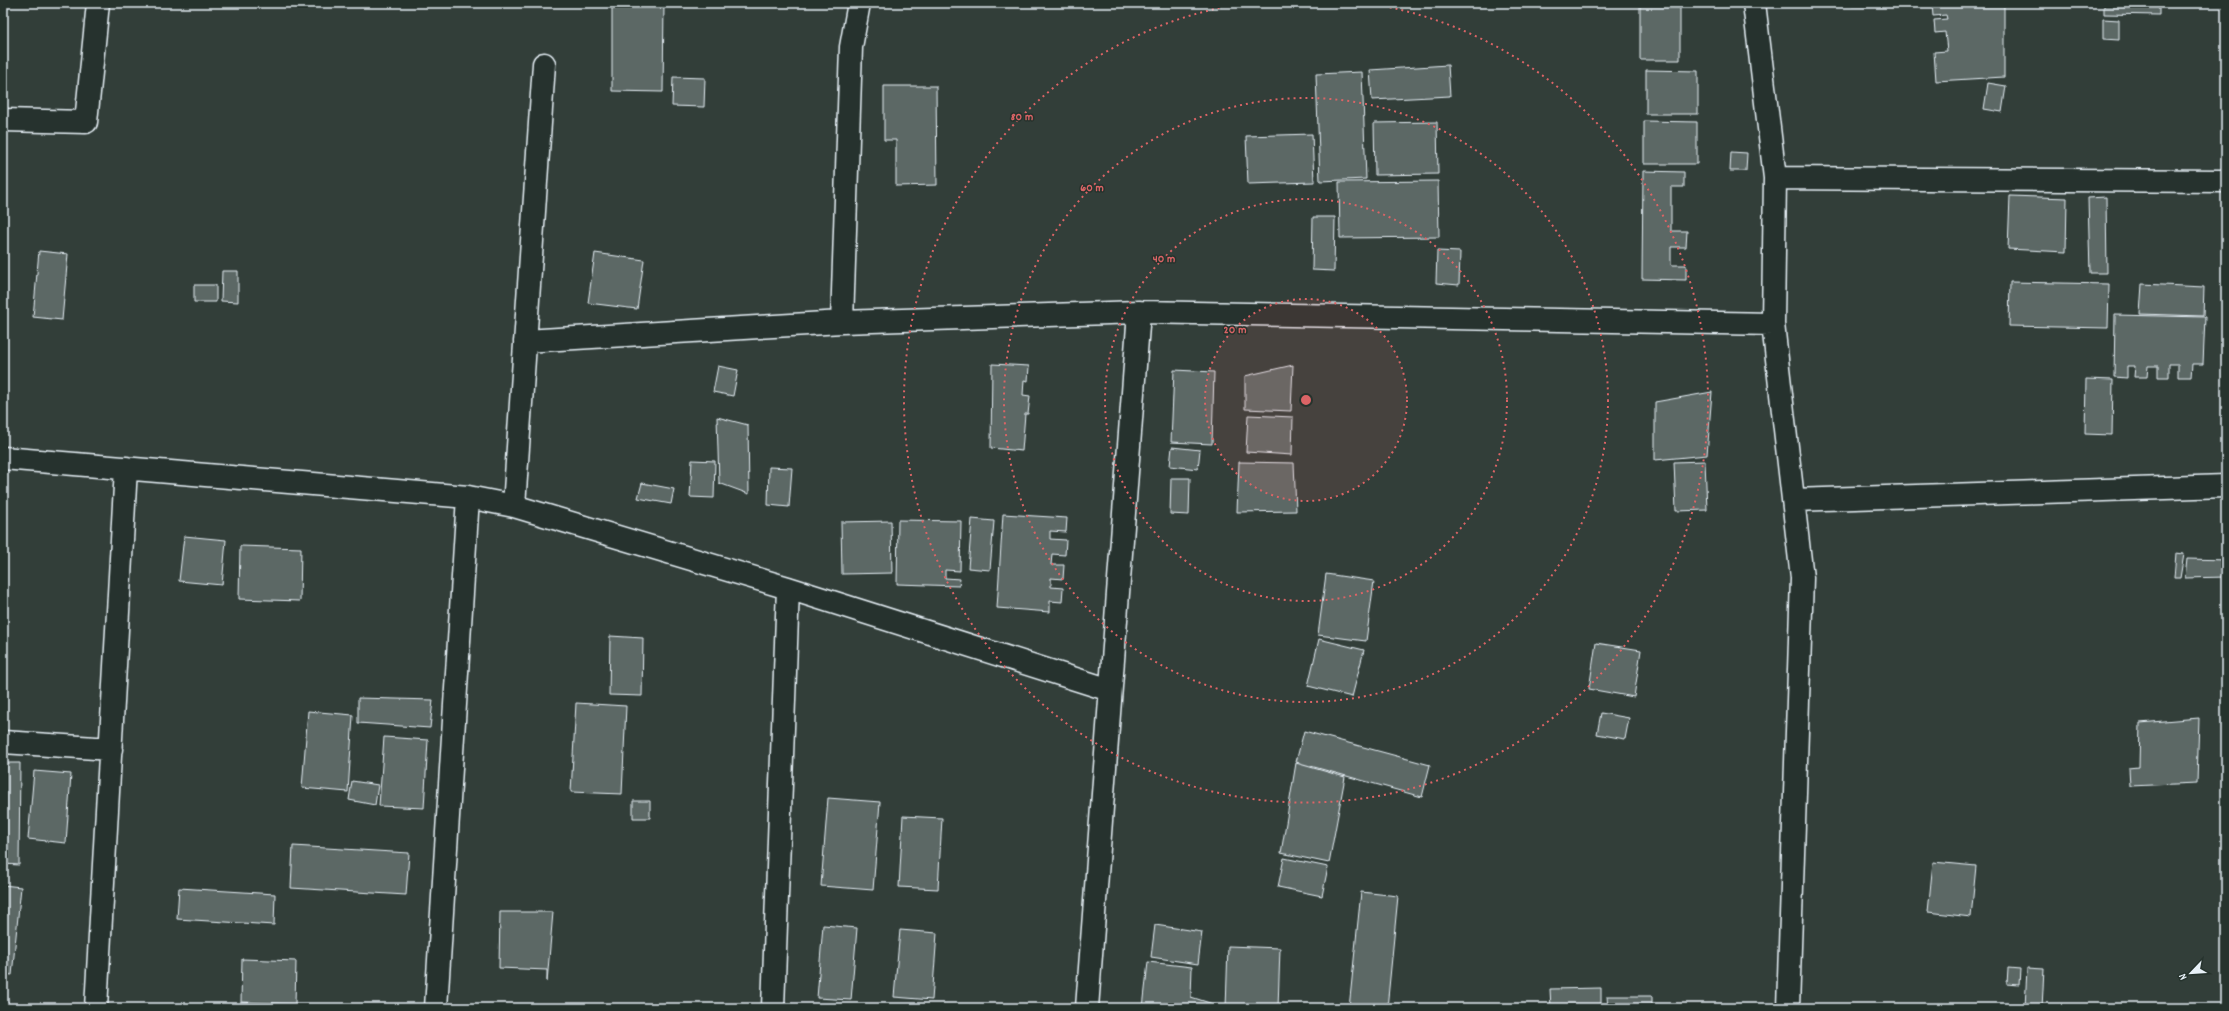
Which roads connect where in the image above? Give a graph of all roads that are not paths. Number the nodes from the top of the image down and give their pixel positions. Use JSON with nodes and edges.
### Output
{"nodes":[{"id":1,"x":98,"y":3,"type":"edge"},
{"id":2,"x":859,"y":3,"type":"edge"},
{"id":3,"x":1754,"y":3,"type":"edge"},
{"id":4,"x":544,"y":64,"type":"dead end"},
{"id":5,"x":3,"y":120,"type":"edge"},
{"id":6,"x":1775,"y":178,"type":"junction"},
{"id":7,"x":2226,"y":181,"type":"edge"},
{"id":8,"x":1139,"y":312,"type":"junction"},
{"id":9,"x":842,"y":322,"type":"junction"},
{"id":10,"x":1773,"y":324,"type":"junction"},
{"id":11,"x":525,"y":341,"type":"junction"},
{"id":12,"x":3,"y":458,"type":"edge"},
{"id":13,"x":126,"y":468,"type":"junction"},
{"id":14,"x":2226,"y":486,"type":"edge"},
{"id":15,"x":468,"y":497,"type":"junction"},
{"id":16,"x":1793,"y":500,"type":"junction"},
{"id":17,"x":514,"y":506,"type":"junction"},
{"id":18,"x":788,"y":588,"type":"junction"},
{"id":19,"x":1110,"y":690,"type":"junction"},
{"id":20,"x":3,"y":742,"type":"edge"},
{"id":21,"x":111,"y":749,"type":"junction"},
{"id":22,"x":96,"y":1008,"type":"edge"},
{"id":23,"x":436,"y":1008,"type":"edge"},
{"id":24,"x":773,"y":1008,"type":"edge"},
{"id":25,"x":1087,"y":1008,"type":"edge"},
{"id":26,"x":1788,"y":1008,"type":"edge"}],
"edges":[{"from":1,"to":5,"type":"street"},
{"from":2,"to":9,"type":"street"},
{"from":3,"to":6,"type":"street"},
{"from":4,"to":11,"type":"street"},
{"from":6,"to":7,"type":"street"},
{"from":6,"to":10,"type":"street"},
{"from":8,"to":9,"type":"street"},
{"from":8,"to":10,"type":"street"},
{"from":8,"to":19,"type":"street"},
{"from":9,"to":11,"type":"street"},
{"from":10,"to":16,"type":"street"},
{"from":11,"to":17,"type":"street"},
{"from":12,"to":13,"type":"street"},
{"from":13,"to":15,"type":"street"},
{"from":13,"to":21,"type":"street"},
{"from":14,"to":16,"type":"street"},
{"from":15,"to":17,"type":"street"},
{"from":15,"to":23,"type":"street"},
{"from":16,"to":26,"type":"street"},
{"from":17,"to":18,"type":"street"},
{"from":18,"to":19,"type":"street"},
{"from":18,"to":24,"type":"street"},
{"from":19,"to":25,"type":"street"},
{"from":20,"to":21,"type":"street"},
{"from":21,"to":22,"type":"street"}]}
